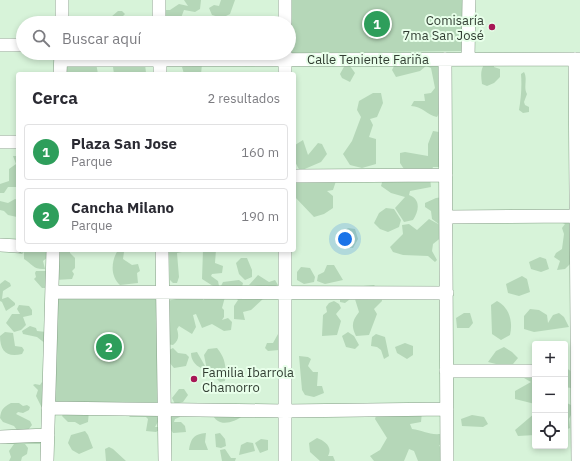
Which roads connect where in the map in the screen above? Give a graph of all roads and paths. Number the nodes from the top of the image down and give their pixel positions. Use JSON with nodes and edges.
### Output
{"nodes":[{"id":1,"x":62,"y":0,"type":"edge"},
{"id":2,"x":159,"y":0,"type":"edge"},
{"id":3,"x":285,"y":0,"type":"edge"},
{"id":4,"x":469,"y":0,"type":"edge"},
{"id":5,"x":62,"y":16,"type":"edge"},
{"id":6,"x":159,"y":16,"type":"edge"},
{"id":7,"x":285,"y":16,"type":"edge"},
{"id":8,"x":0,"y":44,"type":"edge"},
{"id":9,"x":16,"y":45,"type":"edge"},
{"id":10,"x":296,"y":56,"type":"edge"},
{"id":11,"x":445,"y":59,"type":"junction"},
{"id":12,"x":468,"y":59,"type":"junction"},
{"id":13,"x":577,"y":59,"type":"edge"},
{"id":14,"x":61,"y":60,"type":"edge"},
{"id":15,"x":160,"y":60,"type":"edge"},
{"id":16,"x":285,"y":60,"type":"edge"},
{"id":17,"x":60,"y":72,"type":"edge"},
{"id":18,"x":160,"y":72,"type":"edge"},
{"id":19,"x":285,"y":72,"type":"edge"},
{"id":20,"x":0,"y":142,"type":"edge"},
{"id":21,"x":16,"y":142,"type":"edge"},
{"id":22,"x":446,"y":175,"type":"junction"},
{"id":23,"x":296,"y":176,"type":"edge"},
{"id":24,"x":578,"y":216,"type":"edge"},
{"id":25,"x":446,"y":217,"type":"junction"},
{"id":26,"x":0,"y":245,"type":"edge"},
{"id":27,"x":16,"y":246,"type":"edge"},
{"id":28,"x":53,"y":252,"type":"edge"},
{"id":29,"x":162,"y":252,"type":"edge"},
{"id":30,"x":285,"y":252,"type":"edge"},
{"id":31,"x":52,"y":292,"type":"junction"},
{"id":32,"x":162,"y":292,"type":"junction"},
{"id":33,"x":285,"y":292,"type":"junction"},
{"id":34,"x":447,"y":293,"type":"junction"},
{"id":35,"x":446,"y":370,"type":"junction"},
{"id":36,"x":532,"y":371,"type":"edge"},
{"id":37,"x":574,"y":371,"type":"edge"},
{"id":38,"x":48,"y":408,"type":"junction"},
{"id":39,"x":164,"y":409,"type":"junction"},
{"id":40,"x":447,"y":409,"type":"junction"},
{"id":41,"x":285,"y":411,"type":"junction"},
{"id":42,"x":48,"y":435,"type":"junction"},
{"id":43,"x":0,"y":437,"type":"edge"},
{"id":44,"x":47,"y":461,"type":"edge"},
{"id":45,"x":165,"y":461,"type":"edge"},
{"id":46,"x":285,"y":461,"type":"edge"},
{"id":47,"x":447,"y":461,"type":"edge"},
{"id":48,"x":578,"y":461,"type":"edge"}],
"edges":[{"from":1,"to":5,"type":"street"},
{"from":2,"to":6,"type":"street"},
{"from":3,"to":7,"type":"street"},
{"from":4,"to":12,"type":"street"},
{"from":8,"to":9,"type":"street"},
{"from":10,"to":11,"type":"street","name":"Calle Teniente Fariña"},
{"from":11,"to":12,"type":"street","name":"Calle Teniente Fariña"},
{"from":11,"to":22,"type":"street"},
{"from":12,"to":13,"type":"street","name":"Calle Teniente Fariña"},
{"from":13,"to":24,"type":"street"},
{"from":14,"to":17,"type":"street"},
{"from":15,"to":18,"type":"street"},
{"from":16,"to":19,"type":"street"},
{"from":20,"to":21,"type":"street"},
{"from":22,"to":23,"type":"street"},
{"from":22,"to":25,"type":"street"},
{"from":24,"to":25,"type":"street"},
{"from":24,"to":37,"type":"street"},
{"from":25,"to":34,"type":"street"},
{"from":26,"to":27,"type":"street"},
{"from":28,"to":31,"type":"street"},
{"from":29,"to":32,"type":"street"},
{"from":30,"to":33,"type":"street"},
{"from":31,"to":32,"type":"street"},
{"from":31,"to":38,"type":"street"},
{"from":32,"to":33,"type":"street"},
{"from":32,"to":39,"type":"street"},
{"from":33,"to":34,"type":"street"},
{"from":33,"to":41,"type":"street"},
{"from":34,"to":35,"type":"street"},
{"from":35,"to":36,"type":"street"},
{"from":35,"to":40,"type":"street"},
{"from":37,"to":48,"type":"street"},
{"from":38,"to":39,"type":"street"},
{"from":38,"to":42,"type":"street"},
{"from":39,"to":41,"type":"street"},
{"from":39,"to":45,"type":"street"},
{"from":40,"to":41,"type":"street"},
{"from":40,"to":47,"type":"street"},
{"from":41,"to":46,"type":"street"},
{"from":42,"to":43,"type":"street"},
{"from":42,"to":44,"type":"street"}]}
